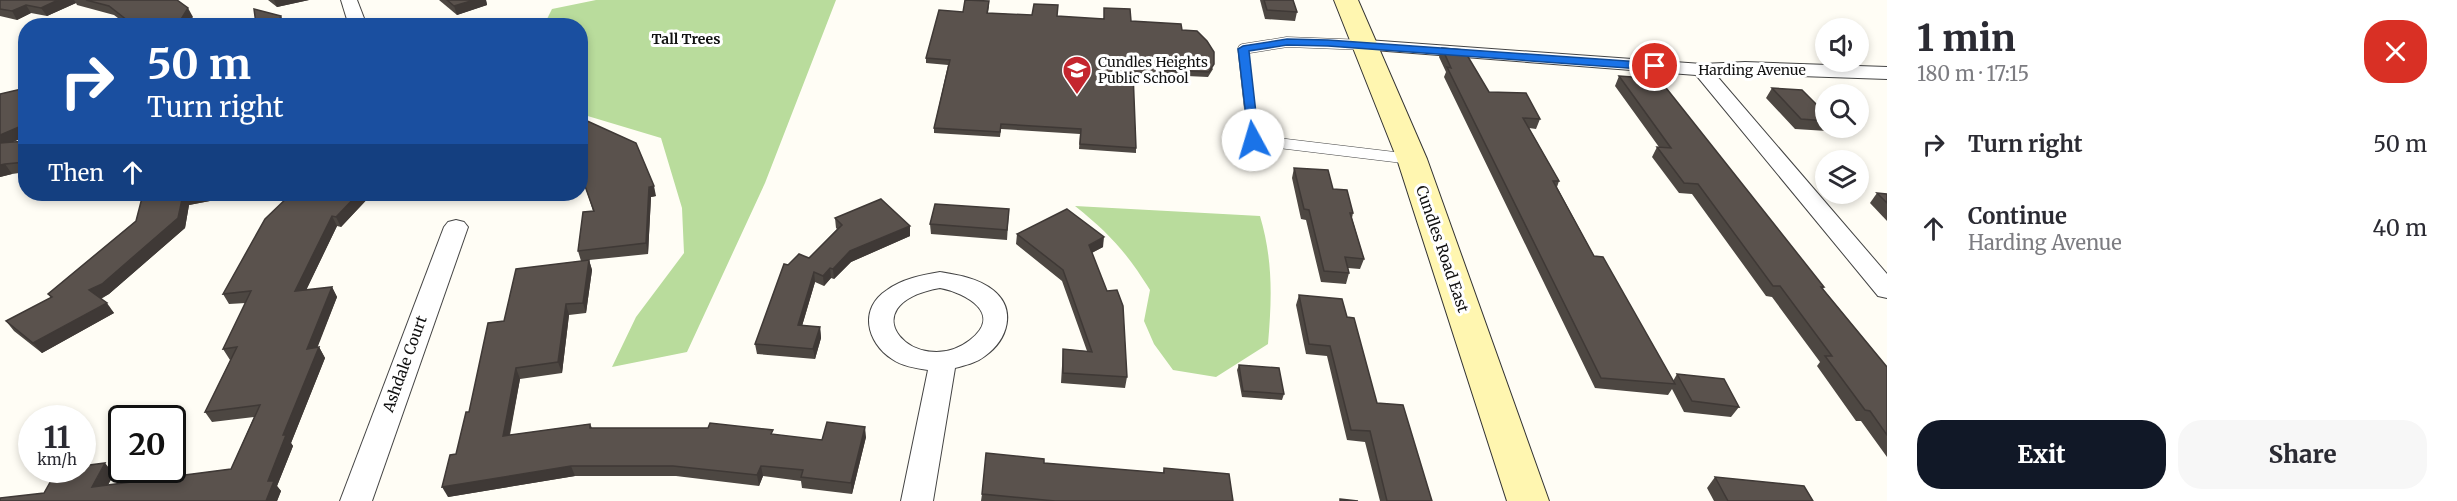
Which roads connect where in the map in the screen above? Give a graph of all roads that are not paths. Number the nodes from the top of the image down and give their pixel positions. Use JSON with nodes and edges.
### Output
{"nodes":[{"id":1,"x":349,"y":0,"type":"edge"},
{"id":2,"x":1346,"y":0,"type":"edge"},
{"id":3,"x":355,"y":18,"type":"edge"},
{"id":4,"x":1367,"y":45,"type":"junction"},
{"id":5,"x":1702,"y":70,"type":"junction"},
{"id":6,"x":1887,"y":73,"type":"edge"},
{"id":7,"x":1412,"y":159,"type":"junction"},
{"id":8,"x":456,"y":227,"type":"dead end"},
{"id":9,"x":1884,"y":283,"type":"edge"},
{"id":10,"x":943,"y":361,"type":"dead end"},
{"id":11,"x":356,"y":501,"type":"edge"},
{"id":12,"x":917,"y":501,"type":"edge"},
{"id":13,"x":1528,"y":501,"type":"edge"}],
"edges":[{"from":1,"to":3,"type":"street"},
{"from":2,"to":4,"type":"main road","name":"Cundles Road East"},
{"from":4,"to":5,"type":"street","name":"Harding Avenue"},
{"from":4,"to":7,"type":"main road","name":"Cundles Road East"},
{"from":4,"to":7,"type":"lane"},
{"from":5,"to":6,"type":"street","name":"Harding Avenue"},
{"from":5,"to":9,"type":"street"},
{"from":7,"to":13,"type":"main road","name":"Cundles Road East"},
{"from":8,"to":11,"type":"street","name":"Ashdale Court"},
{"from":10,"to":12,"type":"street"}]}
